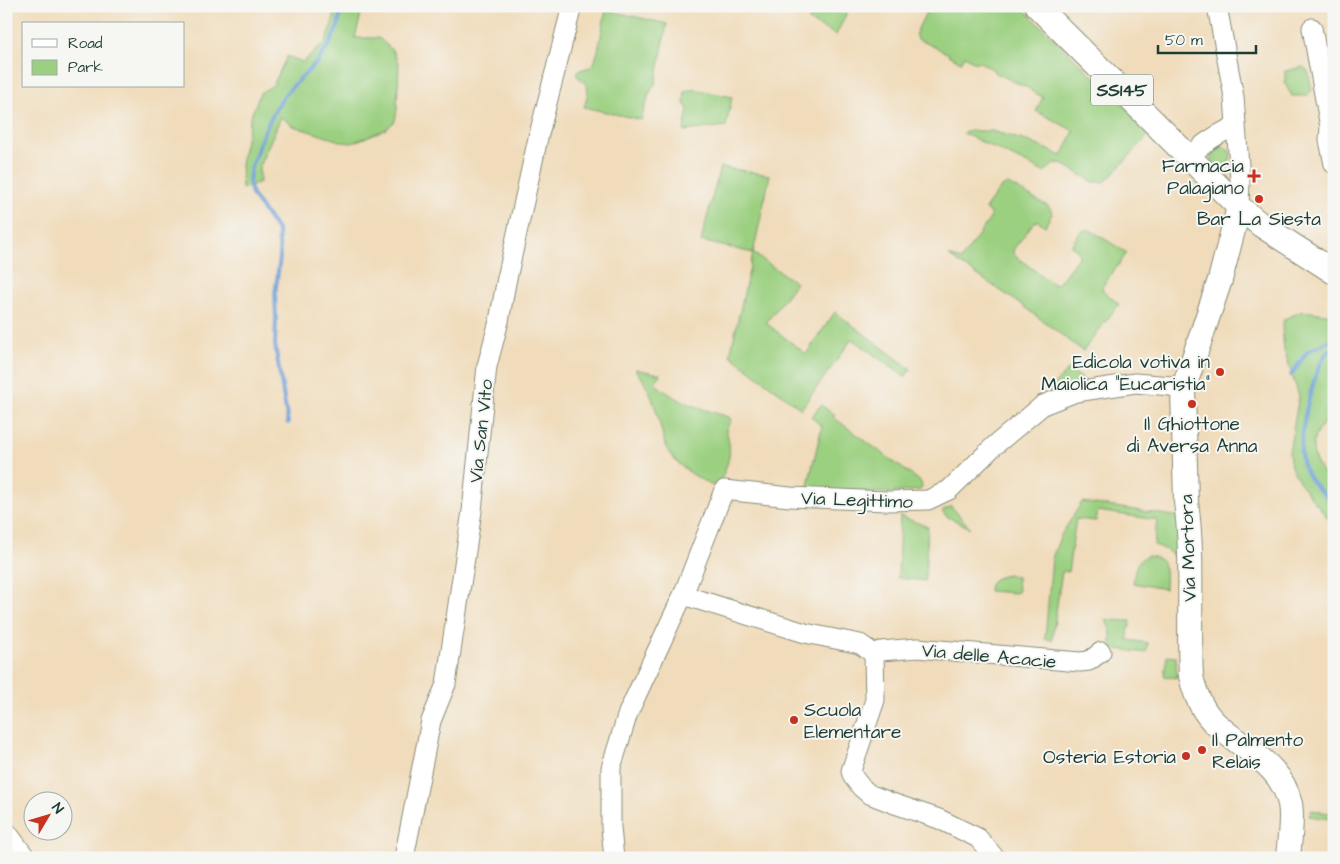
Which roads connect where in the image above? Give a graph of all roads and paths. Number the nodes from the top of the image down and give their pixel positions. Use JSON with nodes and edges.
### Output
{"nodes":[{"id":1,"x":572,"y":6,"type":"edge"},
{"id":2,"x":1037,"y":6,"type":"edge"},
{"id":3,"x":1217,"y":6,"type":"edge"},
{"id":4,"x":1312,"y":28,"type":"dead end"},
{"id":5,"x":1236,"y":126,"type":"junction"},
{"id":6,"x":1190,"y":157,"type":"junction"},
{"id":7,"x":1334,"y":164,"type":"edge"},
{"id":8,"x":1239,"y":207,"type":"junction"},
{"id":9,"x":1332,"y":265,"type":"edge"},
{"id":10,"x":1183,"y":390,"type":"junction"},
{"id":11,"x":683,"y":595,"type":"junction"},
{"id":12,"x":1101,"y":652,"type":"dead end"},
{"id":13,"x":874,"y":654,"type":"junction"},
{"id":14,"x":6,"y":832,"type":"edge"},
{"id":15,"x":615,"y":857,"type":"edge"},
{"id":16,"x":26,"y":858,"type":"edge"},
{"id":17,"x":404,"y":858,"type":"edge"},
{"id":18,"x":996,"y":858,"type":"edge"},
{"id":19,"x":1288,"y":858,"type":"edge"}],
"edges":[{"from":1,"to":17,"type":"street","name":"Via San Vito"},
{"from":2,"to":6,"type":"main road","number":"SS145"},
{"from":3,"to":5,"type":"street"},
{"from":4,"to":7,"type":"street"},
{"from":5,"to":6,"type":"street"},
{"from":5,"to":8,"type":"street"},
{"from":6,"to":8,"type":"main road","number":"SS145"},
{"from":8,"to":9,"type":"main road","number":"SS145"},
{"from":8,"to":10,"type":"main road","name":"Via Mortora"},
{"from":10,"to":11,"type":"street","name":"Via Legittimo"},
{"from":10,"to":19,"type":"main road","name":"Via Mortora"},
{"from":11,"to":13,"type":"street"},
{"from":11,"to":15,"type":"street"},
{"from":12,"to":13,"type":"street","name":"Via delle Acacie"},
{"from":13,"to":18,"type":"street"},
{"from":14,"to":16,"type":"street"}]}
